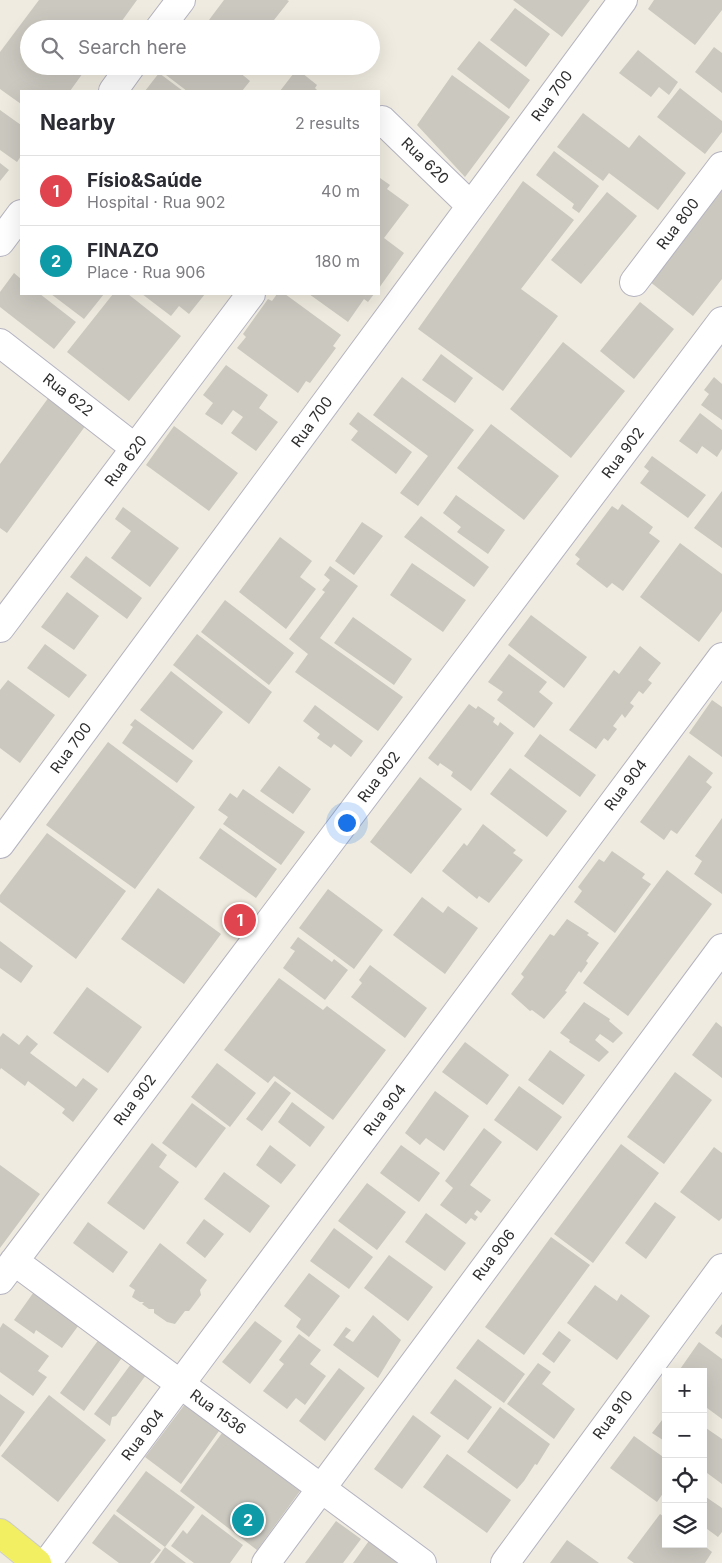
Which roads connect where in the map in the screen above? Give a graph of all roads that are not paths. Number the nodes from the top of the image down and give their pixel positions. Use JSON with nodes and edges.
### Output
{"nodes":[{"id":1,"x":180,"y":0,"type":"edge"},
{"id":2,"x":623,"y":0,"type":"edge"},
{"id":3,"x":166,"y":20,"type":"edge"},
{"id":4,"x":124,"y":75,"type":"edge"},
{"id":5,"x":113,"y":90,"type":"edge"},
{"id":6,"x":380,"y":123,"type":"edge"},
{"id":7,"x":722,"y":166,"type":"edge"},
{"id":8,"x":471,"y":206,"type":"junction"},
{"id":9,"x":20,"y":215,"type":"edge"},
{"id":10,"x":0,"y":242,"type":"edge"},
{"id":11,"x":634,"y":282,"type":"dead end"},
{"id":12,"x":250,"y":295,"type":"edge"},
{"id":13,"x":722,"y":321,"type":"edge"},
{"id":14,"x":0,"y":343,"type":"edge"},
{"id":15,"x":135,"y":448,"type":"junction"},
{"id":16,"x":0,"y":628,"type":"edge"},
{"id":17,"x":720,"y":664,"type":"edge"},
{"id":18,"x":0,"y":844,"type":"edge"},
{"id":19,"x":722,"y":948,"type":"edge"},
{"id":20,"x":722,"y":1268,"type":"edge"},
{"id":21,"x":7,"y":1271,"type":"edge"},
{"id":22,"x":181,"y":1384,"type":"junction"},
{"id":23,"x":322,"y":1488,"type":"junction"},
{"id":24,"x":0,"y":1533,"type":"edge"},
{"id":25,"x":38,"y":1563,"type":"edge"},
{"id":26,"x":47,"y":1563,"type":"edge"},
{"id":27,"x":266,"y":1563,"type":"edge"},
{"id":28,"x":422,"y":1563,"type":"edge"},
{"id":29,"x":505,"y":1563,"type":"edge"}],
"edges":[{"from":1,"to":3,"type":"street"},
{"from":2,"to":8,"type":"street","name":"Rua 700"},
{"from":4,"to":5,"type":"street"},
{"from":6,"to":8,"type":"street","name":"Rua 620"},
{"from":7,"to":11,"type":"street","name":"Rua 800"},
{"from":8,"to":18,"type":"street","name":"Rua 700"},
{"from":9,"to":10,"type":"street"},
{"from":12,"to":15,"type":"street","name":"Rua 620"},
{"from":13,"to":21,"type":"street","name":"Rua 902"},
{"from":14,"to":15,"type":"street","name":"Rua 622"},
{"from":15,"to":16,"type":"street","name":"Rua 620"},
{"from":17,"to":22,"type":"street","name":"Rua 904"},
{"from":19,"to":23,"type":"street","name":"Rua 906"},
{"from":20,"to":29,"type":"street","name":"Rua 910"},
{"from":21,"to":22,"type":"street","name":"Rua 1536"},
{"from":22,"to":23,"type":"street","name":"Rua 1536"},
{"from":22,"to":26,"type":"street","name":"Rua 904"},
{"from":23,"to":27,"type":"street","name":"Rua 906"},
{"from":23,"to":28,"type":"street","name":"Rua 1536"},
{"from":24,"to":25,"type":"main road"}]}
